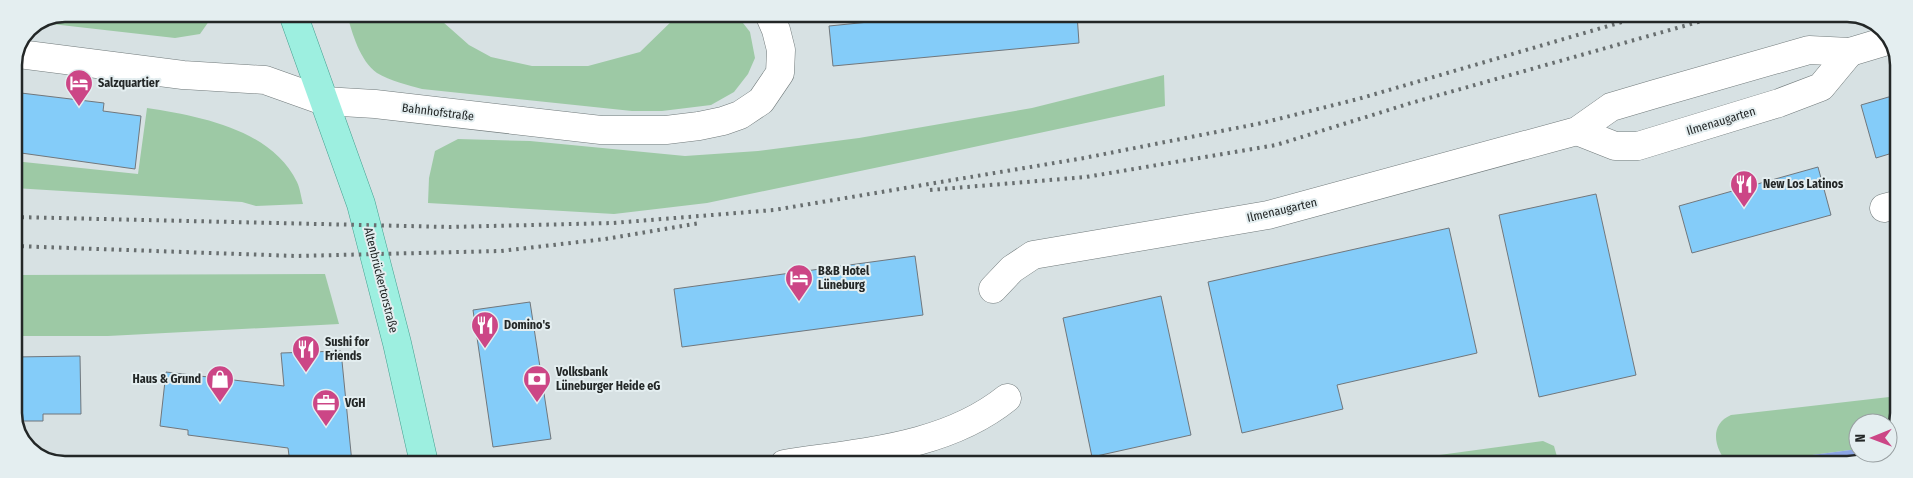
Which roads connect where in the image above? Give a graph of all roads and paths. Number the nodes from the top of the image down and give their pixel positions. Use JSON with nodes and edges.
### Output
{"nodes":[{"id":1,"x":296,"y":22,"type":"edge"},
{"id":2,"x":772,"y":22,"type":"edge"},
{"id":3,"x":1883,"y":42,"type":"edge"},
{"id":4,"x":1850,"y":52,"type":"junction"},
{"id":5,"x":24,"y":55,"type":"edge"},
{"id":6,"x":324,"y":101,"type":"junction"},
{"id":7,"x":1577,"y":131,"type":"junction"},
{"id":8,"x":993,"y":289,"type":"dead end"},
{"id":9,"x":1007,"y":398,"type":"dead end"},
{"id":10,"x":422,"y":456,"type":"edge"},
{"id":11,"x":838,"y":456,"type":"edge"}],
"edges":[{"from":1,"to":6,"type":"main road","name":"Altenbrückertorstraße"},
{"from":2,"to":6,"type":"street","name":"Bahnhofstraße"},
{"from":3,"to":4,"type":"street","name":"Ilmenaugarten"},
{"from":4,"to":7,"type":"street","name":"Ilmenaugarten"},
{"from":4,"to":7,"type":"street","name":"Ilmenaugarten"},
{"from":5,"to":6,"type":"street","name":"Bahnhofstraße"},
{"from":6,"to":10,"type":"main road","name":"Altenbrückertorstraße"},
{"from":7,"to":8,"type":"street","name":"Ilmenaugarten"},
{"from":9,"to":11,"type":"street"}]}
